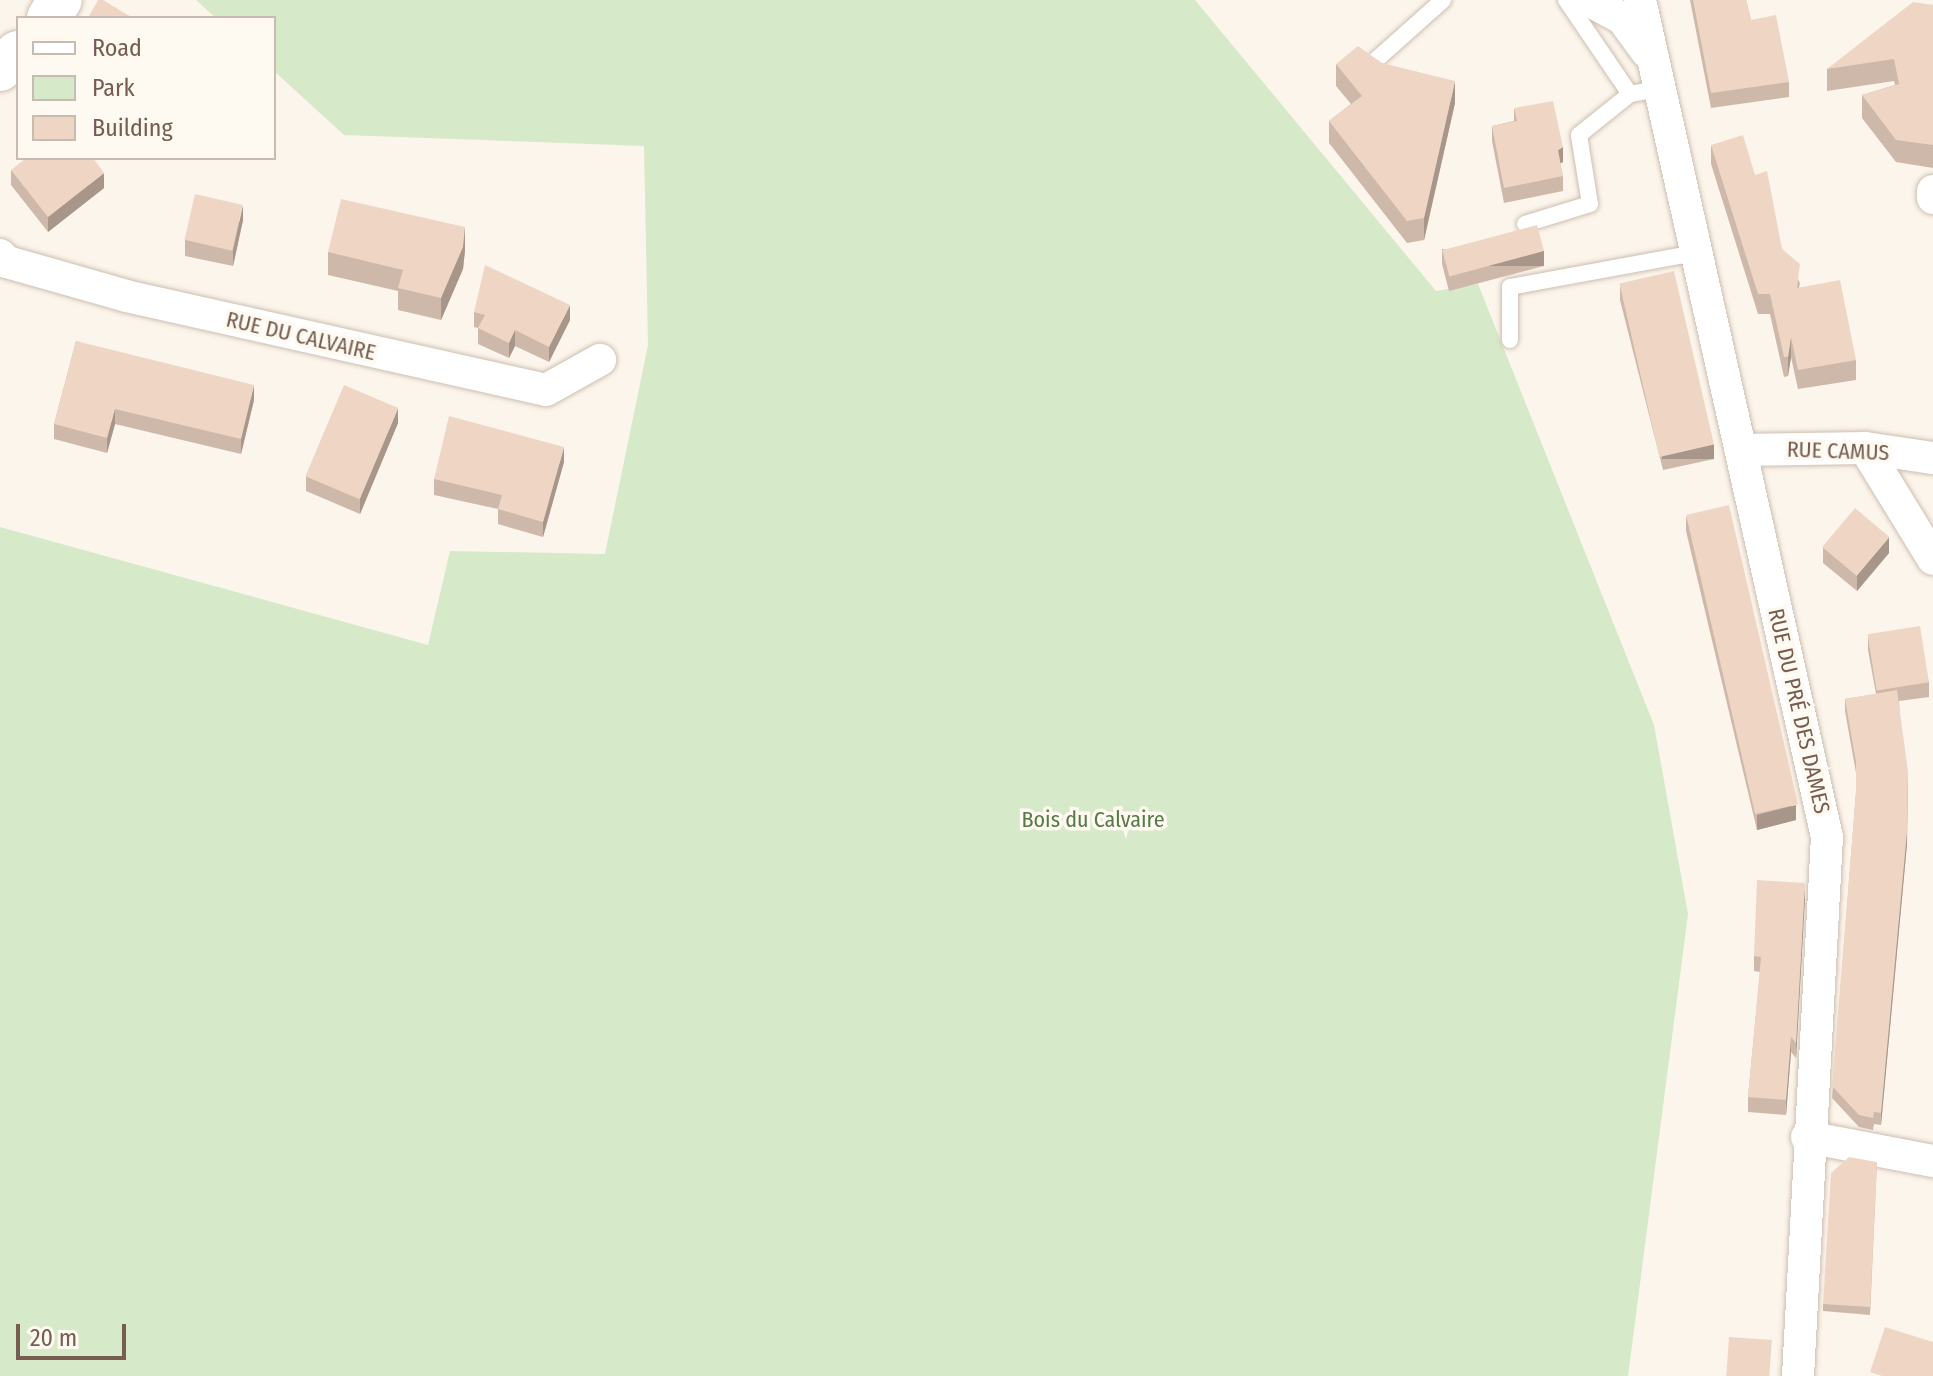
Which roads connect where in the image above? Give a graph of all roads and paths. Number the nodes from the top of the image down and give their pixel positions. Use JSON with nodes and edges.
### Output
{"nodes":[{"id":1,"x":1443,"y":0,"type":"edge"},
{"id":2,"x":1566,"y":0,"type":"edge"},
{"id":3,"x":1588,"y":0,"type":"edge"},
{"id":4,"x":1640,"y":0,"type":"edge"},
{"id":5,"x":16,"y":55,"type":"edge"},
{"id":6,"x":1376,"y":60,"type":"edge"},
{"id":7,"x":0,"y":69,"type":"edge"},
{"id":8,"x":1646,"y":80,"type":"junction"},
{"id":9,"x":1933,"y":191,"type":"edge"},
{"id":10,"x":1933,"y":198,"type":"edge"},
{"id":11,"x":1525,"y":224,"type":"edge"},
{"id":12,"x":1696,"y":253,"type":"junction"},
{"id":13,"x":0,"y":255,"type":"edge"},
{"id":14,"x":1510,"y":340,"type":"dead end"},
{"id":15,"x":600,"y":360,"type":"dead end"},
{"id":16,"x":1865,"y":448,"type":"junction"},
{"id":17,"x":1742,"y":450,"type":"junction"},
{"id":18,"x":1933,"y":458,"type":"edge"},
{"id":19,"x":1933,"y":559,"type":"edge"},
{"id":20,"x":1807,"y":1137,"type":"junction"},
{"id":21,"x":1933,"y":1161,"type":"edge"},
{"id":22,"x":1798,"y":1376,"type":"edge"}],
"edges":[{"from":1,"to":6,"type":"lane"},
{"from":2,"to":8,"type":"lane"},
{"from":3,"to":8,"type":"street","name":"RUE DU PRÉ DES DAMES"},
{"from":4,"to":8,"type":"street","name":"RUE DU PRÉ DES DAMES"},
{"from":5,"to":7,"type":"main road"},
{"from":8,"to":11,"type":"lane"},
{"from":8,"to":12,"type":"street","name":"RUE DU PRÉ DES DAMES"},
{"from":9,"to":10,"type":"street"},
{"from":12,"to":14,"type":"lane"},
{"from":12,"to":17,"type":"street","name":"RUE DU PRÉ DES DAMES"},
{"from":13,"to":15,"type":"street","name":"RUE DU CALVAIRE"},
{"from":16,"to":17,"type":"street","name":"RUE CAMUS"},
{"from":16,"to":18,"type":"street","name":"RUE CAMUS"},
{"from":16,"to":19,"type":"street"},
{"from":17,"to":20,"type":"street","name":"RUE DU PRÉ DES DAMES"},
{"from":20,"to":21,"type":"street"},
{"from":20,"to":22,"type":"street","name":"RUE DU PRÉ DES DAMES"}]}
